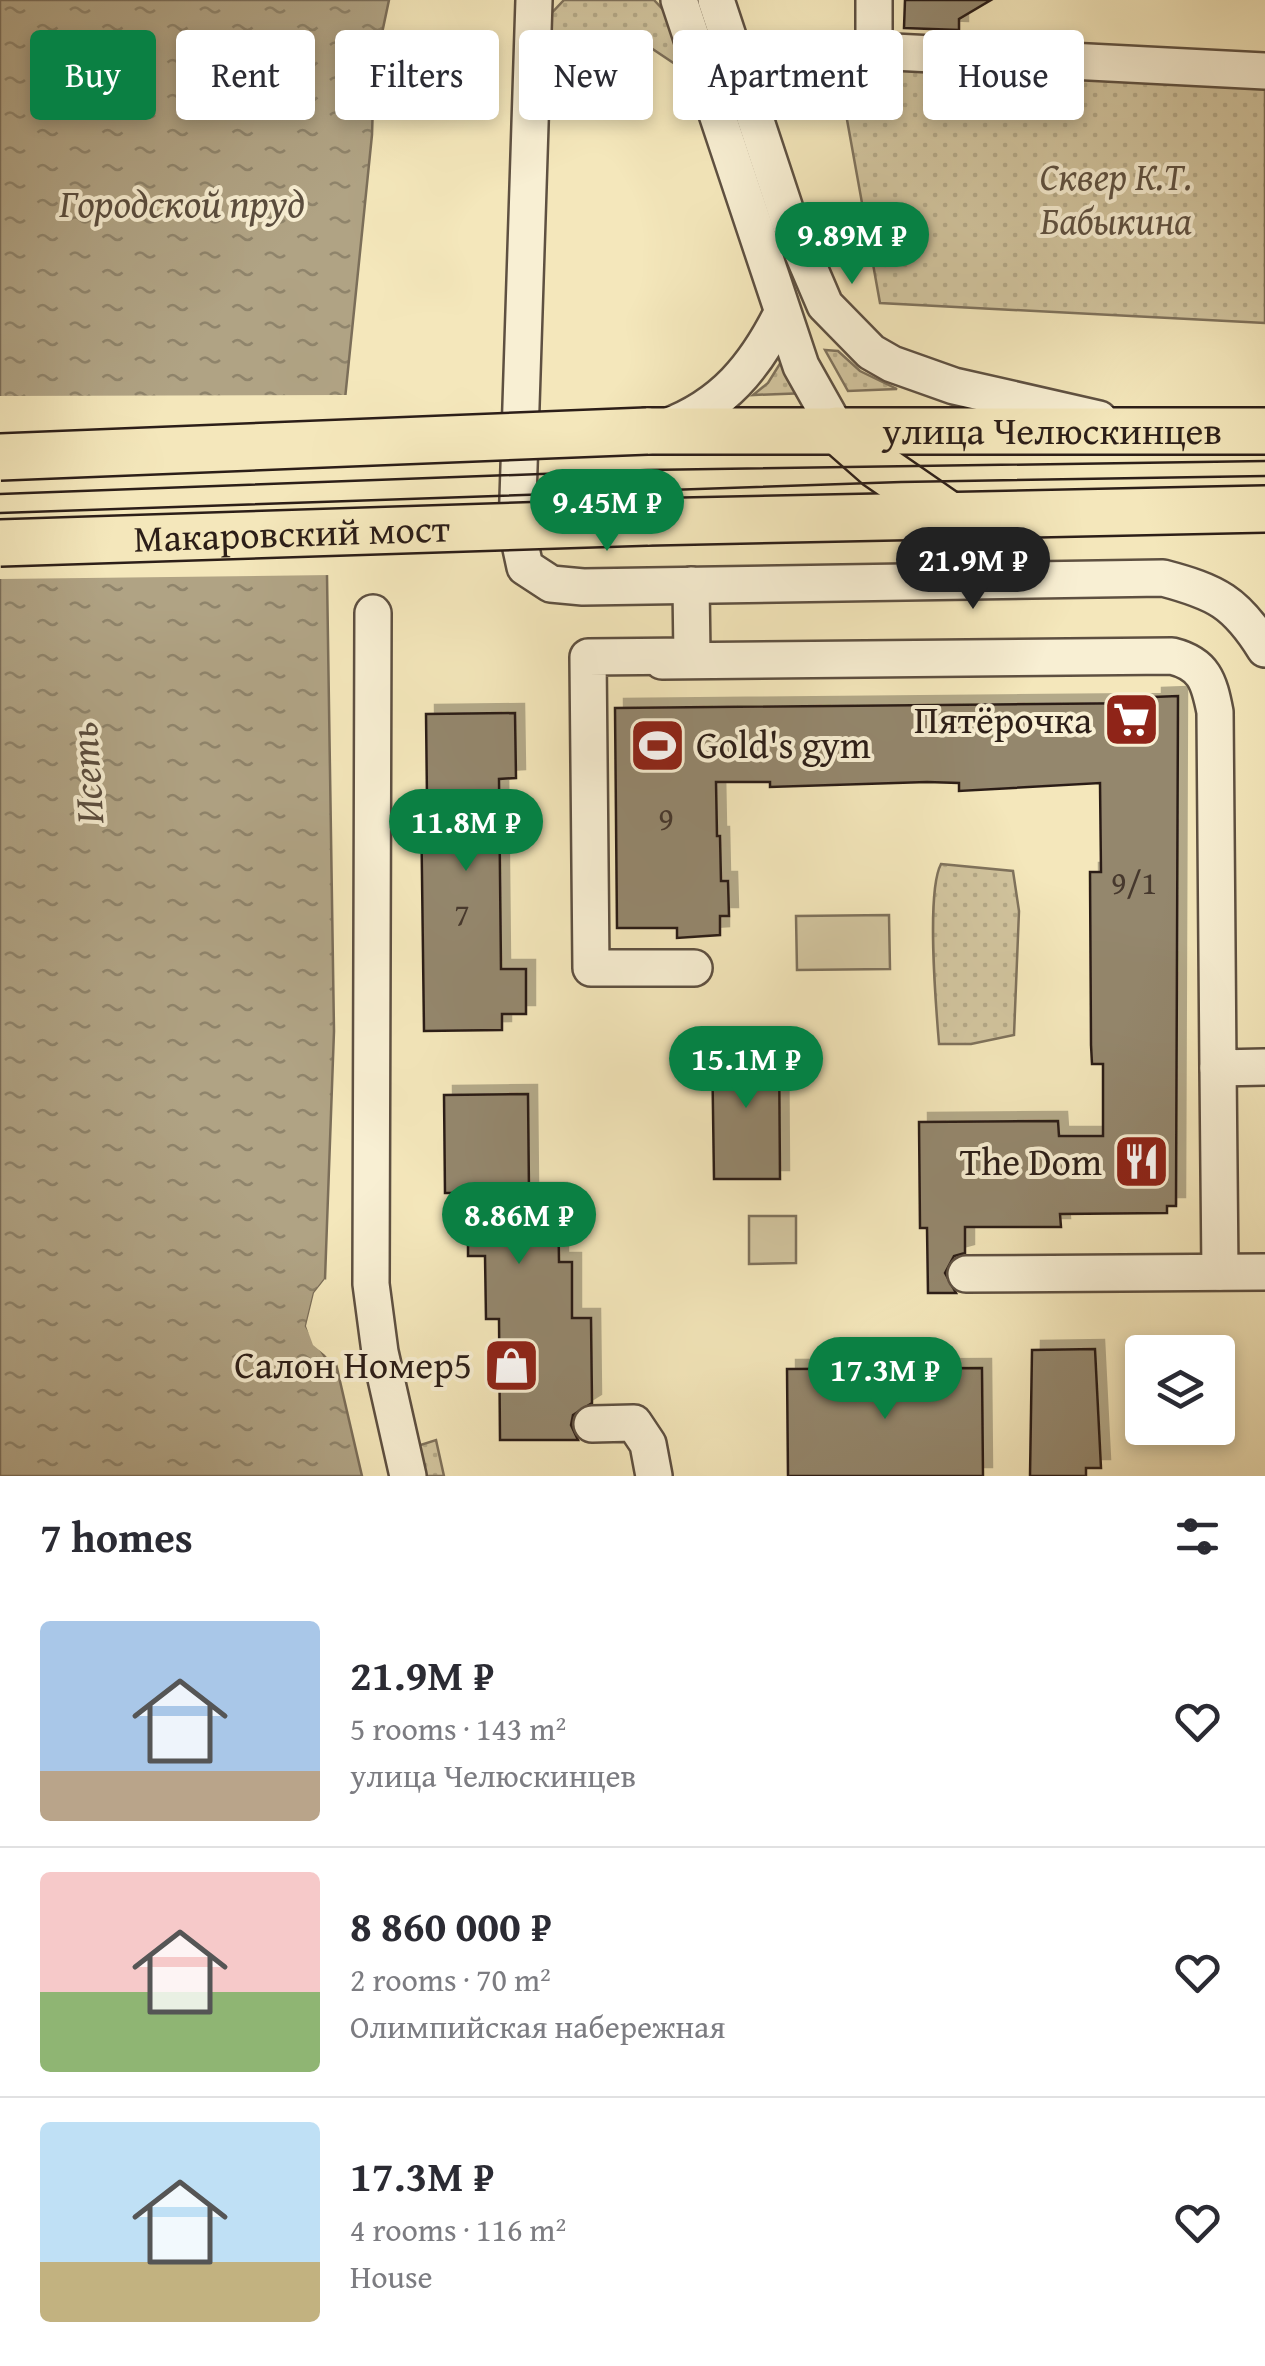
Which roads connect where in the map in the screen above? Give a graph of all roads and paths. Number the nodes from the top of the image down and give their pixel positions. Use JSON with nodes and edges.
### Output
{"nodes":[{"id":1,"x":716,"y":0,"type":"edge"},
{"id":2,"x":874,"y":0,"type":"edge"},
{"id":3,"x":678,"y":2,"type":"edge"},
{"id":4,"x":536,"y":3,"type":"edge"},
{"id":5,"x":1265,"y":72,"type":"edge"},
{"id":6,"x":782,"y":313,"type":"junction"},
{"id":7,"x":1134,"y":428,"type":"junction"},
{"id":8,"x":837,"y":430,"type":"junction"},
{"id":9,"x":652,"y":431,"type":"junction"},
{"id":10,"x":1265,"y":431,"type":"edge"},
{"id":11,"x":0,"y":457,"type":"edge"},
{"id":12,"x":1265,"y":509,"type":"edge"},
{"id":13,"x":946,"y":513,"type":"junction"},
{"id":14,"x":0,"y":543,"type":"edge"},
{"id":15,"x":688,"y":585,"type":"junction"},
{"id":16,"x":373,"y":613,"type":"dead end"},
{"id":17,"x":1265,"y":649,"type":"edge"},
{"id":18,"x":662,"y":660,"type":"dead end"},
{"id":19,"x":694,"y":968,"type":"dead end"},
{"id":20,"x":1218,"y":1068,"type":"junction"},
{"id":21,"x":1265,"y":1068,"type":"edge"},
{"id":22,"x":1220,"y":1272,"type":"junction"},
{"id":23,"x":1265,"y":1272,"type":"edge"},
{"id":24,"x":966,"y":1274,"type":"dead end"},
{"id":25,"x":592,"y":1424,"type":"dead end"},
{"id":26,"x":408,"y":1476,"type":"edge"},
{"id":27,"x":654,"y":1476,"type":"edge"}],
"edges":[{"from":1,"to":7,"type":"street"},
{"from":2,"to":5,"type":"street"},
{"from":3,"to":6,"type":"street"},
{"from":4,"to":15,"type":"street"},
{"from":6,"to":8,"type":"street"},
{"from":6,"to":9,"type":"street"},
{"from":7,"to":8,"type":"main road","name":"улица Челюскинцев"},
{"from":7,"to":10,"type":"main road","name":"улица Челюскинцев"},
{"from":8,"to":9,"type":"main road"},
{"from":8,"to":13,"type":"main road"},
{"from":9,"to":11,"type":"main road","bridge":true},
{"from":12,"to":13,"type":"main road"},
{"from":13,"to":14,"type":"main road","name":"Макаровский мост","bridge":true},
{"from":15,"to":17,"type":"street"},
{"from":15,"to":19,"type":"street"},
{"from":16,"to":26,"type":"street"},
{"from":18,"to":20,"type":"street"},
{"from":20,"to":21,"type":"street"},
{"from":20,"to":22,"type":"street"},
{"from":22,"to":23,"type":"street"},
{"from":22,"to":24,"type":"street"},
{"from":25,"to":27,"type":"street"}]}
